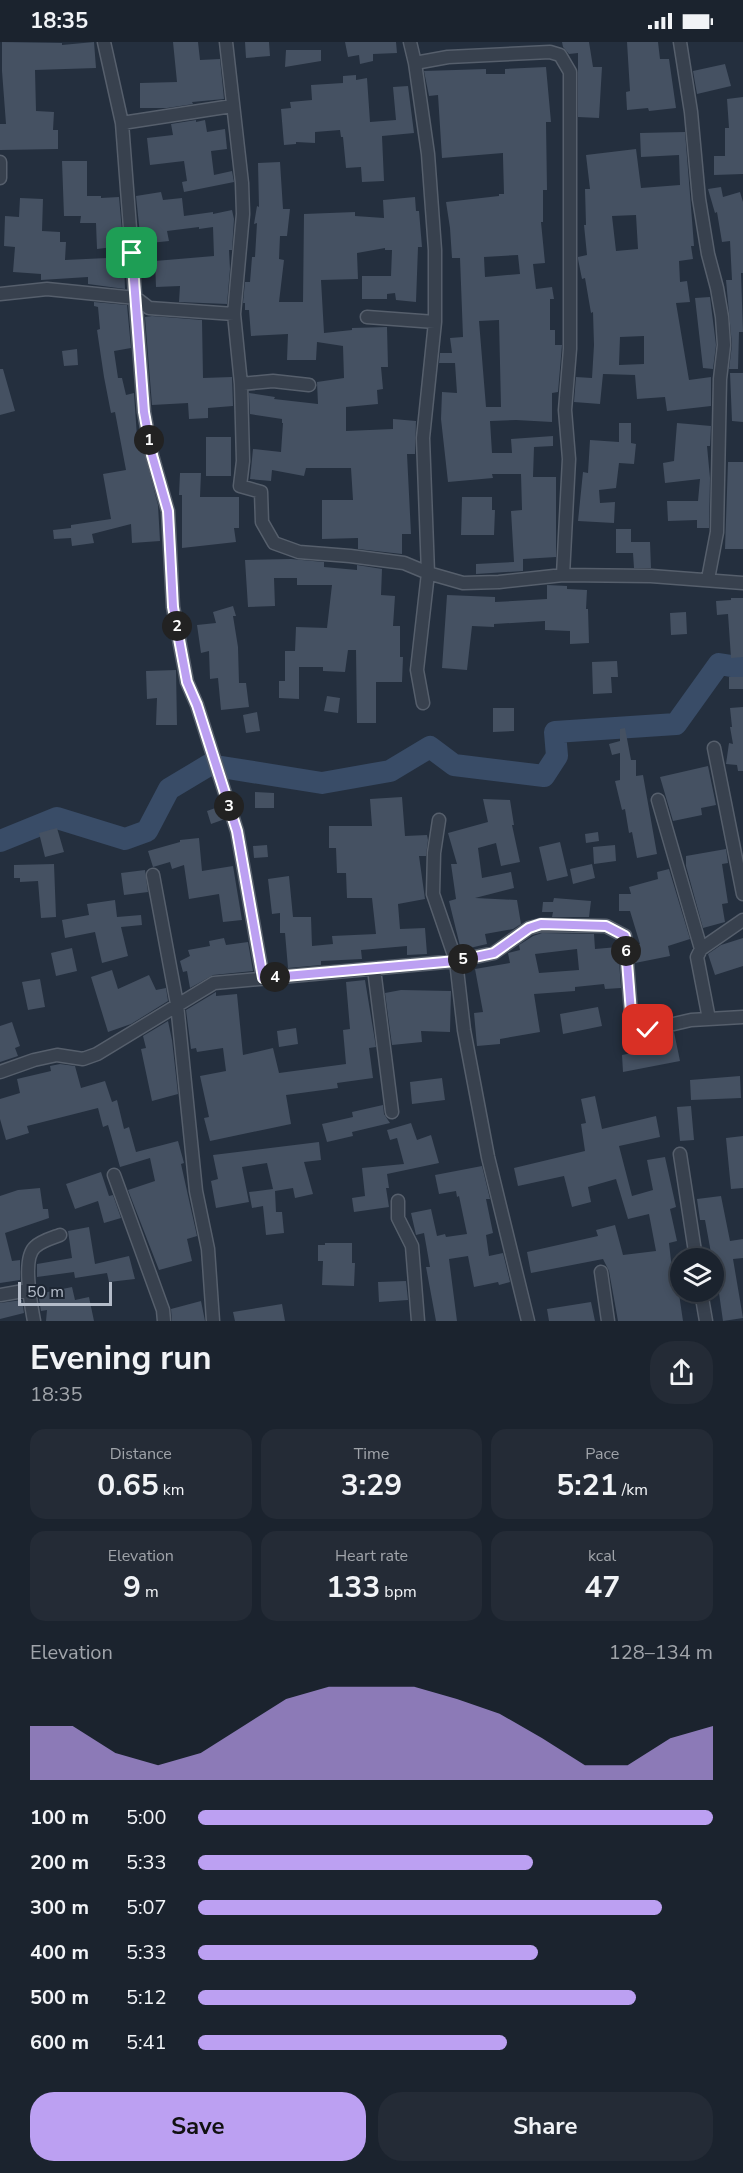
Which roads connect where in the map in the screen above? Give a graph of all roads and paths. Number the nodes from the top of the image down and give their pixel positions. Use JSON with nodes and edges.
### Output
{"nodes":[{"id":1,"x":104,"y":42,"type":"edge"},
{"id":2,"x":226,"y":42,"type":"edge"},
{"id":3,"x":410,"y":42,"type":"edge"},
{"id":4,"x":680,"y":42,"type":"edge"},
{"id":5,"x":415,"y":63,"type":"junction"},
{"id":6,"x":232,"y":106,"type":"junction"},
{"id":7,"x":122,"y":123,"type":"junction"},
{"id":8,"x":0,"y":162,"type":"edge"},
{"id":9,"x":0,"y":178,"type":"edge"},
{"id":10,"x":0,"y":293,"type":"edge"},
{"id":11,"x":136,"y":298,"type":"junction"},
{"id":12,"x":234,"y":314,"type":"junction"},
{"id":13,"x":367,"y":317,"type":"dead end"},
{"id":14,"x":435,"y":322,"type":"junction"},
{"id":15,"x":241,"y":384,"type":"junction"},
{"id":16,"x":309,"y":385,"type":"dead end"},
{"id":17,"x":428,"y":573,"type":"junction"},
{"id":18,"x":563,"y":575,"type":"junction"},
{"id":19,"x":708,"y":579,"type":"junction"},
{"id":20,"x":743,"y":583,"type":"edge"},
{"id":21,"x":423,"y":703,"type":"dead end"},
{"id":22,"x":714,"y":748,"type":"dead end"},
{"id":23,"x":658,"y":800,"type":"dead end"},
{"id":24,"x":439,"y":820,"type":"dead end"},
{"id":25,"x":153,"y":875,"type":"dead end"},
{"id":26,"x":743,"y":894,"type":"edge"},
{"id":27,"x":743,"y":920,"type":"edge"},
{"id":28,"x":702,"y":949,"type":"junction"},
{"id":29,"x":456,"y":961,"type":"junction"},
{"id":30,"x":374,"y":969,"type":"junction"},
{"id":31,"x":263,"y":978,"type":"junction"},
{"id":32,"x":177,"y":1004,"type":"junction"},
{"id":33,"x":743,"y":1017,"type":"edge"},
{"id":34,"x":709,"y":1019,"type":"junction"},
{"id":35,"x":0,"y":1072,"type":"edge"},
{"id":36,"x":392,"y":1112,"type":"dead end"},
{"id":37,"x":680,"y":1154,"type":"dead end"},
{"id":38,"x":114,"y":1174,"type":"dead end"},
{"id":39,"x":398,"y":1201,"type":"dead end"},
{"id":40,"x":60,"y":1235,"type":"dead end"},
{"id":41,"x":694,"y":1248,"type":"edge"},
{"id":42,"x":601,"y":1272,"type":"dead end"},
{"id":43,"x":29,"y":1290,"type":"junction"},
{"id":44,"x":0,"y":1295,"type":"edge"},
{"id":45,"x":703,"y":1302,"type":"edge"},
{"id":46,"x":34,"y":1321,"type":"edge"},
{"id":47,"x":164,"y":1321,"type":"edge"},
{"id":48,"x":213,"y":1321,"type":"edge"},
{"id":49,"x":418,"y":1321,"type":"edge"},
{"id":50,"x":528,"y":1321,"type":"edge"},
{"id":51,"x":608,"y":1321,"type":"edge"},
{"id":52,"x":706,"y":1321,"type":"edge"}],
"edges":[{"from":1,"to":7,"type":"street"},
{"from":2,"to":6,"type":"street"},
{"from":3,"to":5,"type":"street"},
{"from":4,"to":19,"type":"street"},
{"from":5,"to":14,"type":"street"},
{"from":5,"to":18,"type":"street"},
{"from":6,"to":7,"type":"street"},
{"from":6,"to":12,"type":"street"},
{"from":7,"to":11,"type":"street"},
{"from":8,"to":9,"type":"street"},
{"from":10,"to":11,"type":"street"},
{"from":11,"to":12,"type":"street"},
{"from":11,"to":31,"type":"street"},
{"from":12,"to":15,"type":"street"},
{"from":13,"to":14,"type":"street"},
{"from":14,"to":17,"type":"street"},
{"from":15,"to":16,"type":"street"},
{"from":15,"to":17,"type":"street"},
{"from":17,"to":18,"type":"street"},
{"from":17,"to":21,"type":"street"},
{"from":18,"to":19,"type":"street"},
{"from":19,"to":20,"type":"street"},
{"from":22,"to":26,"type":"street"},
{"from":23,"to":28,"type":"street"},
{"from":24,"to":29,"type":"street"},
{"from":25,"to":32,"type":"street"},
{"from":27,"to":28,"type":"street"},
{"from":28,"to":34,"type":"street"},
{"from":29,"to":30,"type":"street"},
{"from":29,"to":34,"type":"street"},
{"from":29,"to":50,"type":"street"},
{"from":30,"to":31,"type":"street"},
{"from":30,"to":36,"type":"street"},
{"from":31,"to":32,"type":"street"},
{"from":32,"to":35,"type":"street"},
{"from":32,"to":48,"type":"street"},
{"from":33,"to":34,"type":"street"},
{"from":37,"to":41,"type":"street"},
{"from":38,"to":47,"type":"street"},
{"from":39,"to":49,"type":"street"},
{"from":40,"to":43,"type":"street"},
{"from":42,"to":51,"type":"street"},
{"from":43,"to":44,"type":"street"},
{"from":43,"to":46,"type":"street"},
{"from":45,"to":52,"type":"street"}]}
